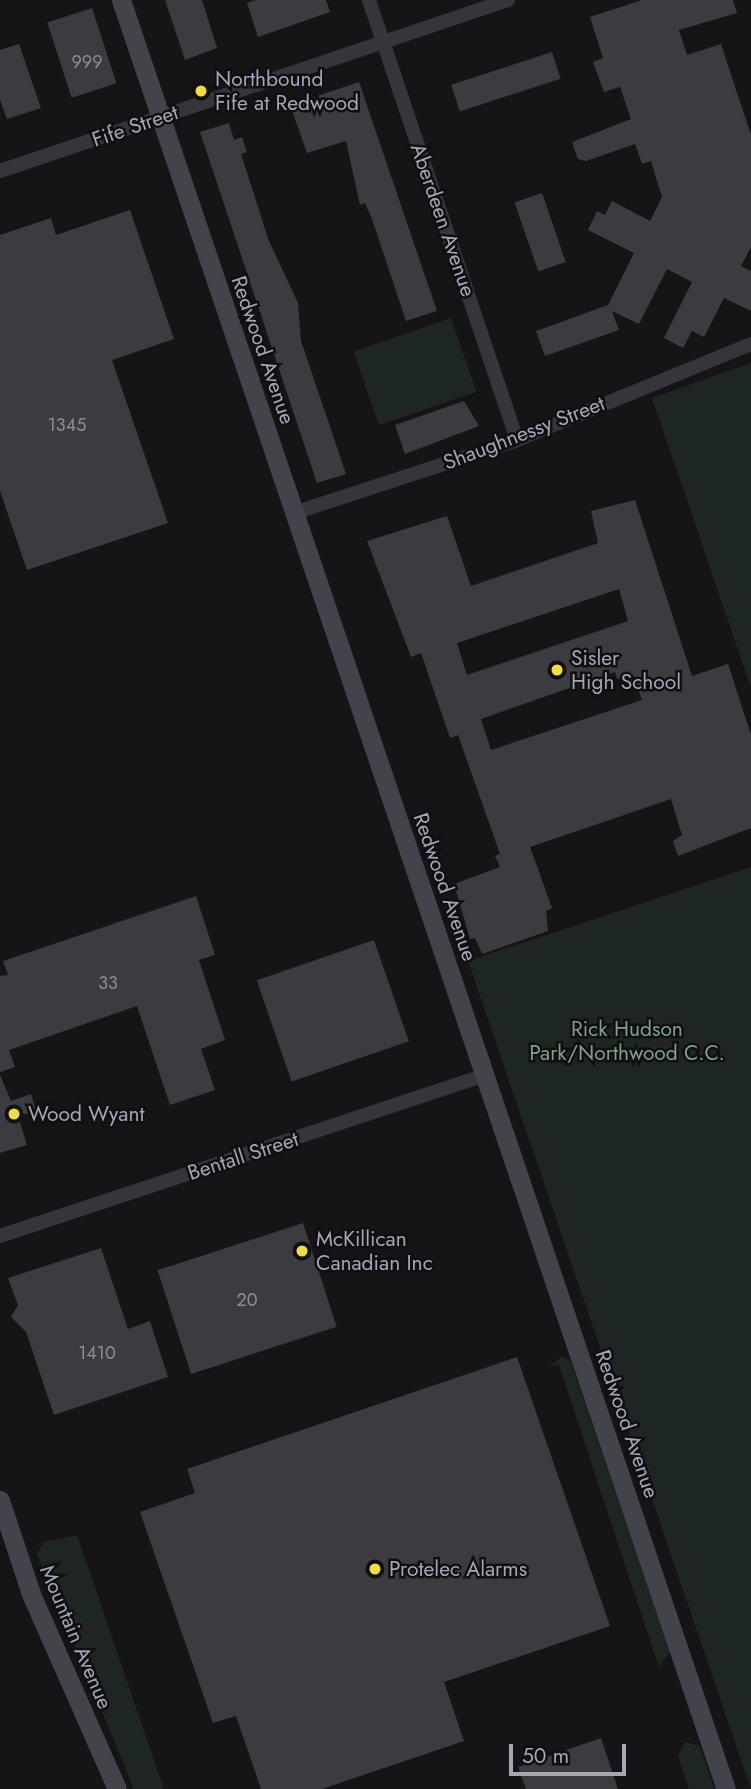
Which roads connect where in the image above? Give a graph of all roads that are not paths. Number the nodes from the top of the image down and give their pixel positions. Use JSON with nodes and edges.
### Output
{"nodes":[{"id":1,"x":121,"y":0,"type":"edge"},
{"id":2,"x":369,"y":0,"type":"edge"},
{"id":3,"x":508,"y":0,"type":"edge"},
{"id":4,"x":383,"y":42,"type":"junction"},
{"id":5,"x":161,"y":117,"type":"junction"},
{"id":6,"x":0,"y":171,"type":"edge"},
{"id":7,"x":751,"y":344,"type":"edge"},
{"id":8,"x":517,"y":440,"type":"junction"},
{"id":9,"x":294,"y":513,"type":"junction"},
{"id":10,"x":485,"y":1075,"type":"junction"},
{"id":11,"x":0,"y":1236,"type":"edge"},
{"id":12,"x":0,"y":1500,"type":"edge"},
{"id":13,"x":117,"y":1789,"type":"edge"},
{"id":14,"x":726,"y":1789,"type":"edge"}],
"edges":[{"from":1,"to":5,"type":"street","name":"Redwood Avenue"},
{"from":2,"to":4,"type":"street","name":"Aberdeen Avenue"},
{"from":3,"to":4,"type":"street","name":"Fife Street"},
{"from":4,"to":5,"type":"street","name":"Fife Street"},
{"from":4,"to":8,"type":"street","name":"Aberdeen Avenue"},
{"from":5,"to":6,"type":"street","name":"Fife Street"},
{"from":5,"to":9,"type":"street","name":"Redwood Avenue"},
{"from":7,"to":8,"type":"street","name":"Shaughnessy Street"},
{"from":8,"to":9,"type":"street","name":"Shaughnessy Street"},
{"from":9,"to":10,"type":"street","name":"Redwood Avenue"},
{"from":10,"to":11,"type":"street","name":"Bentall Street"},
{"from":10,"to":14,"type":"street","name":"Redwood Avenue"},
{"from":12,"to":13,"type":"street","name":"Mountain Avenue"}]}
